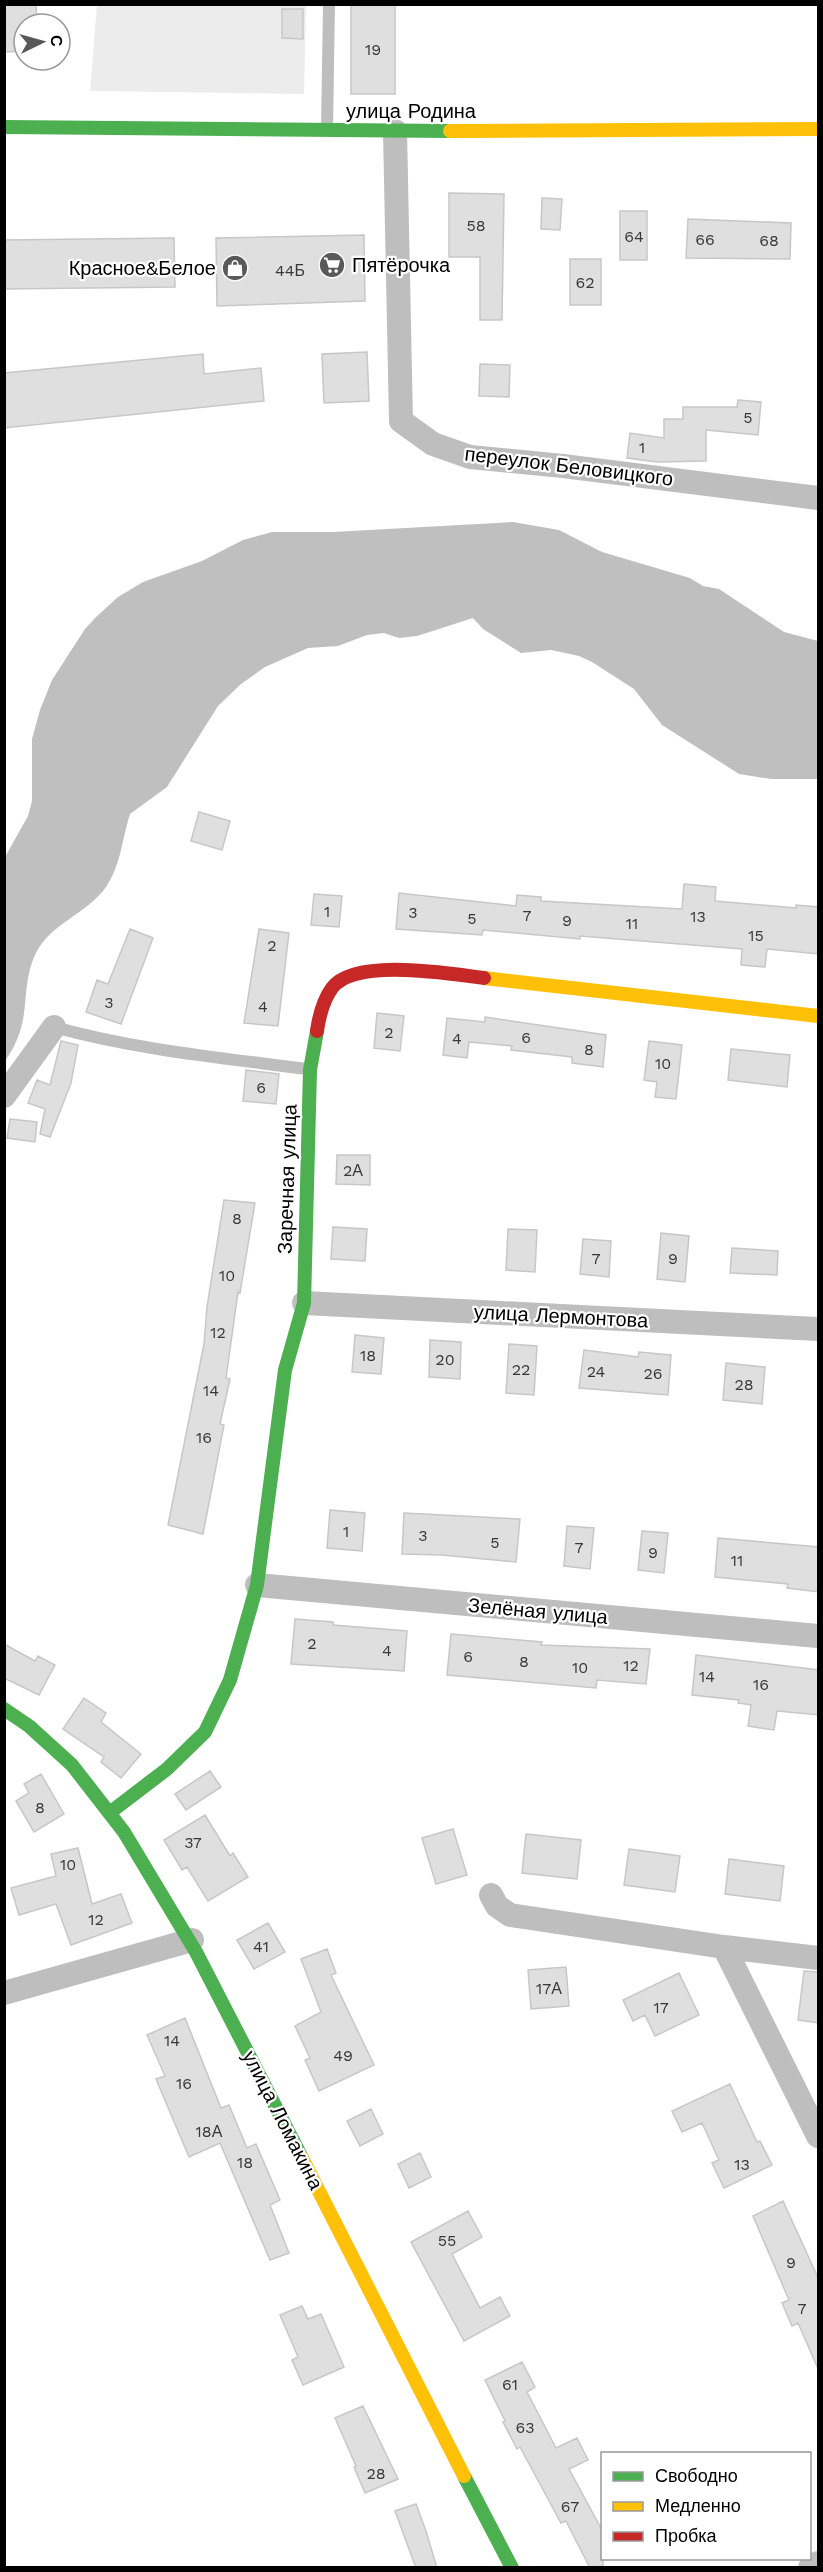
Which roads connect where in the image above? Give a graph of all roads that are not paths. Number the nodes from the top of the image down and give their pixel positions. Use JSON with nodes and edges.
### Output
{"nodes":[{"id":1,"x":329,"y":4,"type":"edge"},
{"id":2,"x":4,"y":127,"type":"edge"},
{"id":3,"x":819,"y":129,"type":"edge"},
{"id":4,"x":327,"y":130,"type":"junction"},
{"id":5,"x":395,"y":131,"type":"junction"},
{"id":6,"x":819,"y":498,"type":"edge"},
{"id":7,"x":819,"y":1016,"type":"edge"},
{"id":8,"x":54,"y":1028,"type":"joint"},
{"id":9,"x":310,"y":1070,"type":"junction"},
{"id":10,"x":4,"y":1096,"type":"edge"},
{"id":11,"x":304,"y":1303,"type":"junction"},
{"id":12,"x":819,"y":1329,"type":"edge"},
{"id":13,"x":257,"y":1585,"type":"junction"},
{"id":14,"x":819,"y":1636,"type":"edge"},
{"id":15,"x":4,"y":1709,"type":"edge"},
{"id":16,"x":112,"y":1812,"type":"junction"},
{"id":17,"x":491,"y":1895,"type":"dead end"},
{"id":18,"x":192,"y":1940,"type":"junction"},
{"id":19,"x":724,"y":1947,"type":"junction"},
{"id":20,"x":819,"y":1958,"type":"edge"},
{"id":21,"x":4,"y":1993,"type":"edge"},
{"id":22,"x":819,"y":2136,"type":"edge"},
{"id":23,"x":819,"y":2563,"type":"edge"},
{"id":24,"x":512,"y":2568,"type":"edge"},
{"id":25,"x":810,"y":2568,"type":"edge"}],
"edges":[{"from":1,"to":4,"type":"lane"},
{"from":2,"to":4,"type":"street","name":"улица Родина"},
{"from":3,"to":5,"type":"street","name":"улица Родина"},
{"from":4,"to":5,"type":"street","name":"улица Родина"},
{"from":5,"to":6,"type":"street","name":"переулок Беловицкого"},
{"from":7,"to":9,"type":"street","name":"Заречная улица"},
{"from":8,"to":9,"type":"lane"},
{"from":8,"to":10,"type":"street"},
{"from":9,"to":11,"type":"street","name":"Заречная улица"},
{"from":11,"to":12,"type":"street","name":"улица Лермонтова"},
{"from":11,"to":13,"type":"street","name":"Заречная улица"},
{"from":13,"to":14,"type":"street","name":"Зелёная улица"},
{"from":13,"to":16,"type":"street","name":"Заречная улица"},
{"from":15,"to":16,"type":"street","name":"улица Ломакина"},
{"from":16,"to":18,"type":"street","name":"улица Ломакина"},
{"from":17,"to":19,"type":"street"},
{"from":18,"to":21,"type":"street"},
{"from":18,"to":24,"type":"street","name":"улица Ломакина"},
{"from":19,"to":20,"type":"street"},
{"from":19,"to":22,"type":"street"},
{"from":23,"to":25,"type":"street"}]}
